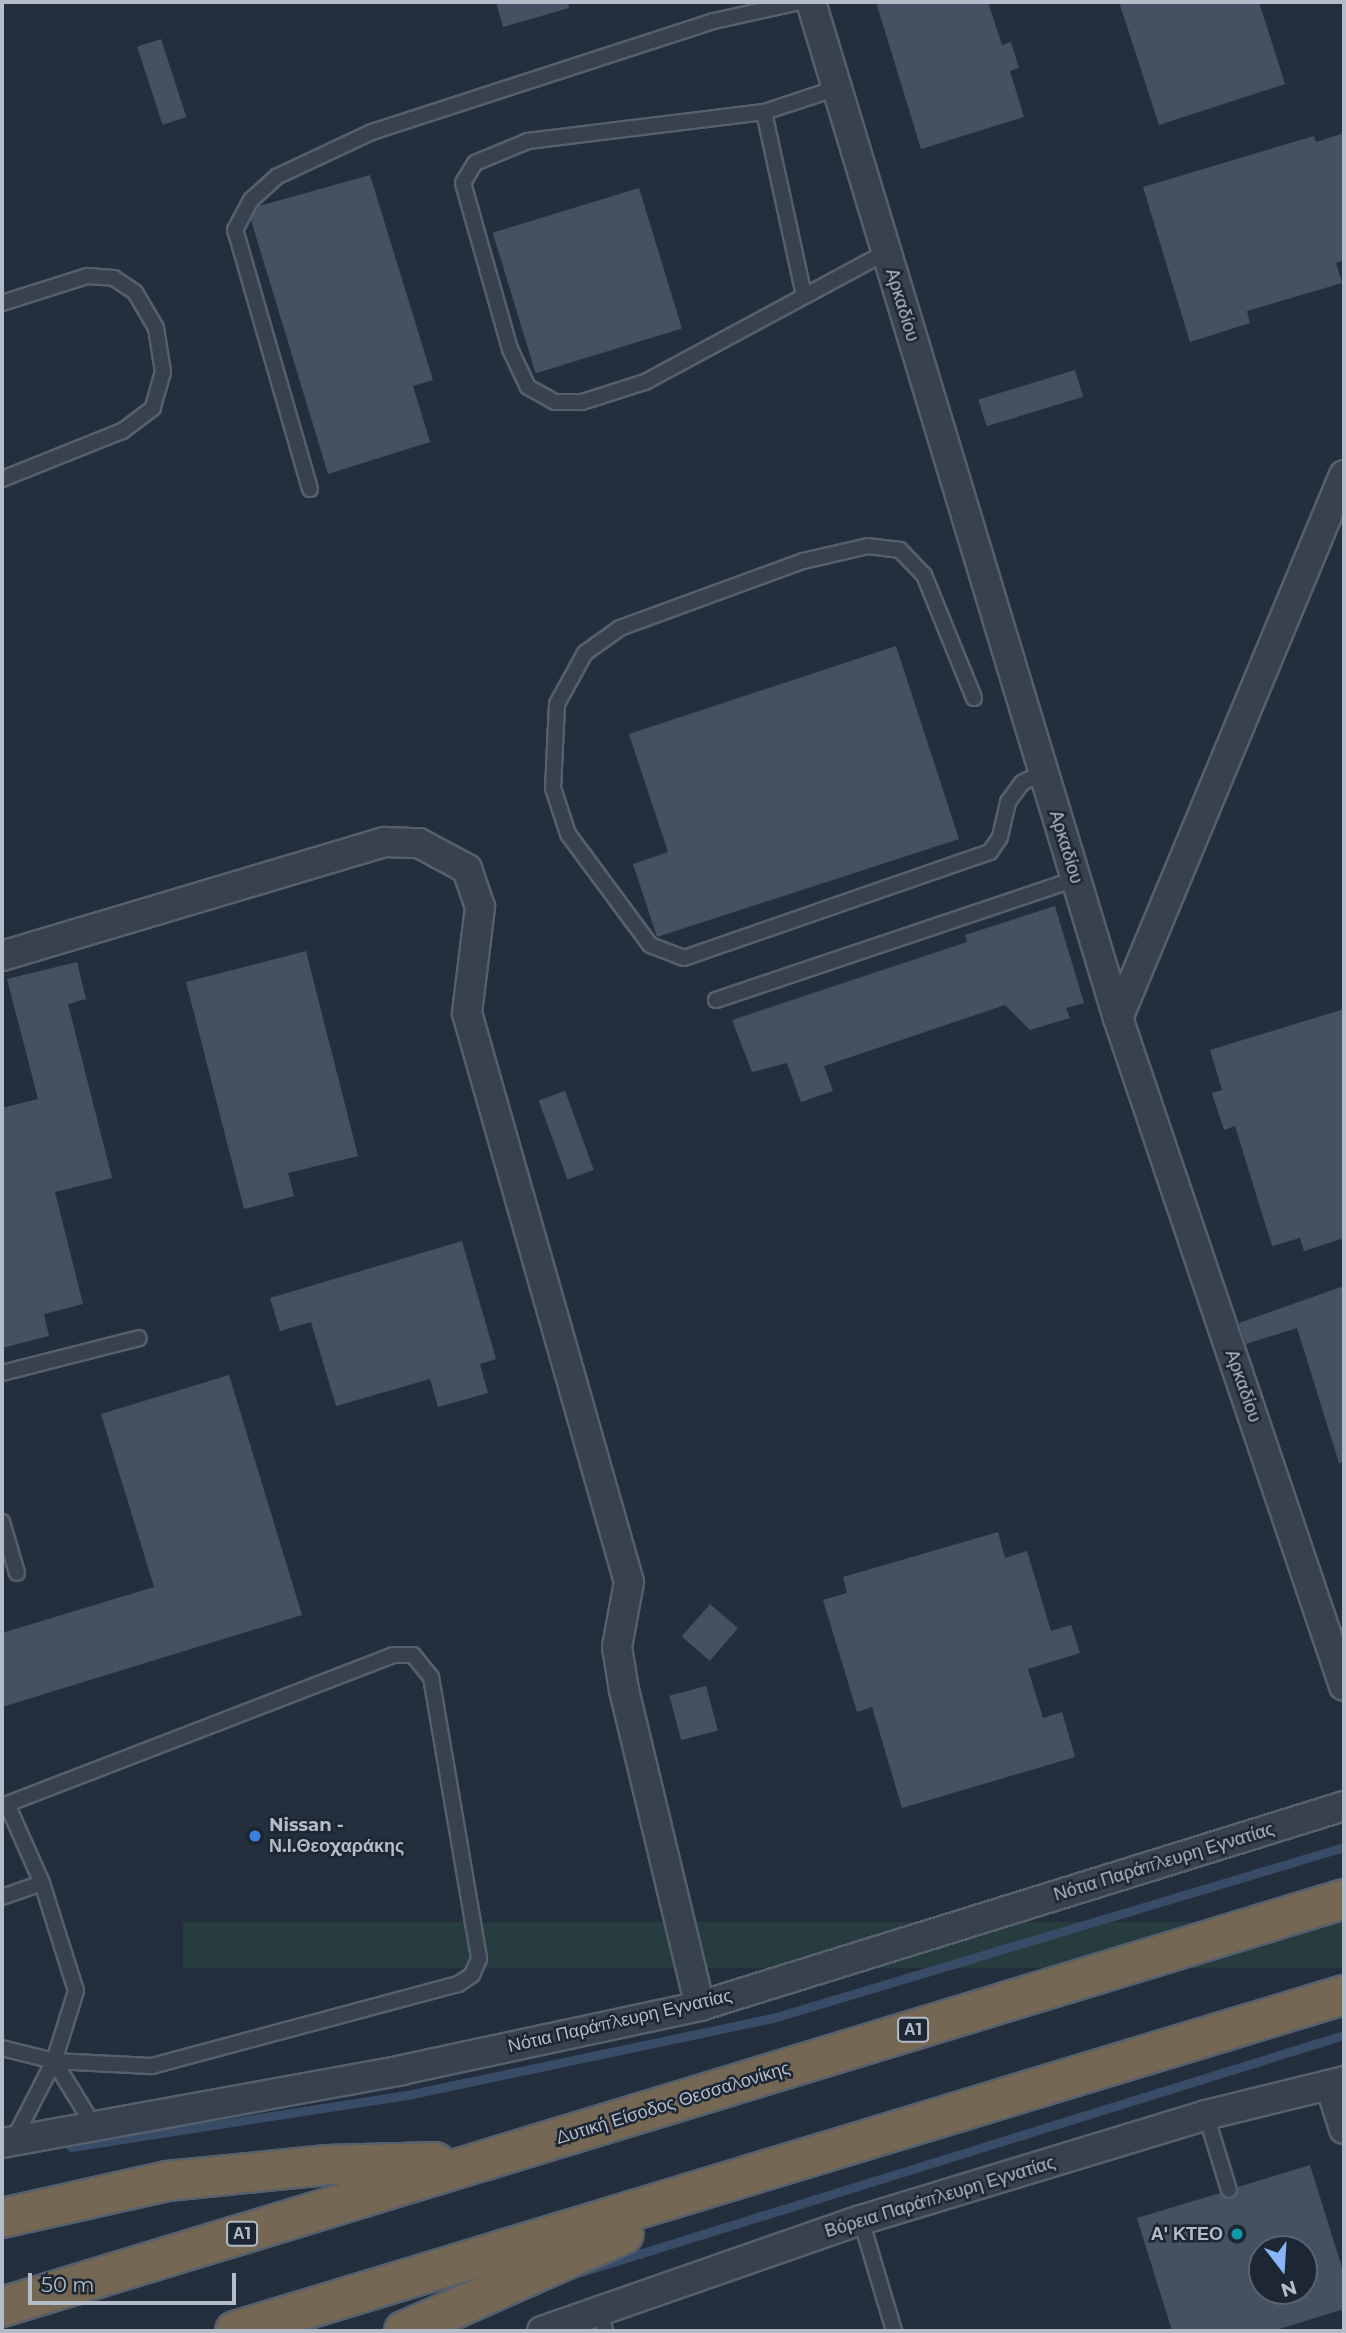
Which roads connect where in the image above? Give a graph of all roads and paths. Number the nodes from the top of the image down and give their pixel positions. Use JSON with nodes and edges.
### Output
{"nodes":[{"id":1,"x":800,"y":2,"type":"edge"},
{"id":2,"x":811,"y":2,"type":"edge"},
{"id":3,"x":837,"y":88,"type":"junction"},
{"id":4,"x":764,"y":112,"type":"junction"},
{"id":5,"x":886,"y":252,"type":"junction"},
{"id":6,"x":804,"y":296,"type":"junction"},
{"id":7,"x":2,"y":303,"type":"edge"},
{"id":8,"x":1344,"y":475,"type":"edge"},
{"id":9,"x":2,"y":479,"type":"edge"},
{"id":10,"x":310,"y":488,"type":"dead end"},
{"id":11,"x":974,"y":698,"type":"dead end"},
{"id":12,"x":1043,"y":772,"type":"junction"},
{"id":13,"x":1075,"y":878,"type":"junction"},
{"id":14,"x":2,"y":956,"type":"edge"},
{"id":15,"x":716,"y":1000,"type":"dead end"},
{"id":16,"x":1118,"y":1018,"type":"junction"},
{"id":17,"x":139,"y":1338,"type":"dead end"},
{"id":18,"x":2,"y":1373,"type":"edge"},
{"id":19,"x":2,"y":1522,"type":"edge"},
{"id":20,"x":17,"y":1573,"type":"dead end"},
{"id":21,"x":1344,"y":1686,"type":"edge"},
{"id":22,"x":4,"y":1805,"type":"edge"},
{"id":23,"x":1344,"y":1806,"type":"edge"},
{"id":24,"x":42,"y":1883,"type":"junction"},
{"id":25,"x":2,"y":1897,"type":"edge"},
{"id":26,"x":1344,"y":1899,"type":"edge"},
{"id":27,"x":1344,"y":1996,"type":"edge"},
{"id":28,"x":700,"y":2006,"type":"junction"},
{"id":29,"x":3,"y":2043,"type":"edge"},
{"id":30,"x":54,"y":2061,"type":"junction"},
{"id":31,"x":1337,"y":2083,"type":"edge"},
{"id":32,"x":1206,"y":2115,"type":"junction"},
{"id":33,"x":94,"y":2126,"type":"junction"},
{"id":34,"x":1344,"y":2129,"type":"edge"},
{"id":35,"x":7,"y":2142,"type":"edge"},
{"id":36,"x":482,"y":2161,"type":"junction"},
{"id":37,"x":790,"y":2162,"type":"junction"},
{"id":38,"x":1229,"y":2190,"type":"dead end"},
{"id":39,"x":2,"y":2218,"type":"edge"},
{"id":40,"x":861,"y":2220,"type":"junction"},
{"id":41,"x":2,"y":2307,"type":"edge"},
{"id":42,"x":603,"y":2322,"type":"edge"},
{"id":43,"x":235,"y":2331,"type":"edge"},
{"id":44,"x":404,"y":2331,"type":"edge"},
{"id":45,"x":542,"y":2331,"type":"edge"},
{"id":46,"x":894,"y":2331,"type":"edge"}],
"edges":[{"from":1,"to":10,"type":"lane"},
{"from":2,"to":3,"type":"street","name":"Αρκαδίου"},
{"from":3,"to":4,"type":"lane"},
{"from":3,"to":5,"type":"street","name":"Αρκαδίου"},
{"from":4,"to":6,"type":"lane"},
{"from":4,"to":6,"type":"lane"},
{"from":5,"to":6,"type":"lane"},
{"from":5,"to":12,"type":"street","name":"Αρκαδίου"},
{"from":7,"to":9,"type":"lane"},
{"from":8,"to":16,"type":"street"},
{"from":11,"to":12,"type":"lane"},
{"from":12,"to":13,"type":"street","name":"Αρκαδίου"},
{"from":13,"to":15,"type":"lane"},
{"from":13,"to":16,"type":"street","name":"Αρκαδίου"},
{"from":14,"to":28,"type":"street"},
{"from":16,"to":21,"type":"street","name":"Αρκαδίου"},
{"from":17,"to":18,"type":"lane"},
{"from":19,"to":20,"type":"lane"},
{"from":22,"to":24,"type":"lane"},
{"from":22,"to":30,"type":"lane"},
{"from":23,"to":28,"type":"street","name":"Νότια Παράπλευρη Εγνατίας"},
{"from":24,"to":25,"type":"lane"},
{"from":24,"to":30,"type":"lane"},
{"from":26,"to":36,"type":"highway","name":"Δυτική Είσοδος Θεσσαλονίκης","number":"Α1"},
{"from":27,"to":37,"type":"highway"},
{"from":28,"to":33,"type":"street","name":"Νότια Παράπλευρη Εγνατίας"},
{"from":29,"to":30,"type":"lane"},
{"from":30,"to":33,"type":"lane"},
{"from":30,"to":35,"type":"lane"},
{"from":31,"to":32,"type":"street","name":"Βόρεια Παράπλευρη Εγνατίας"},
{"from":31,"to":34,"type":"street"},
{"from":32,"to":38,"type":"lane"},
{"from":32,"to":40,"type":"street","name":"Βόρεια Παράπλευρη Εγνατίας"},
{"from":33,"to":35,"type":"street","name":"Νότια Παράπλευρη Εγνατίας"},
{"from":36,"to":39,"type":"highway"},
{"from":36,"to":41,"type":"highway","name":"Δυτική Είσοδος Θεσσαλονίκης","number":"Α1"},
{"from":37,"to":43,"type":"highway"},
{"from":37,"to":44,"type":"highway"},
{"from":40,"to":42,"type":"street","name":"Βόρεια Παράπλευρη Εγνατίας"},
{"from":40,"to":46,"type":"lane"},
{"from":42,"to":45,"type":"street","name":"Βόρεια Παράπλευρη Εγνατίας"}]}
